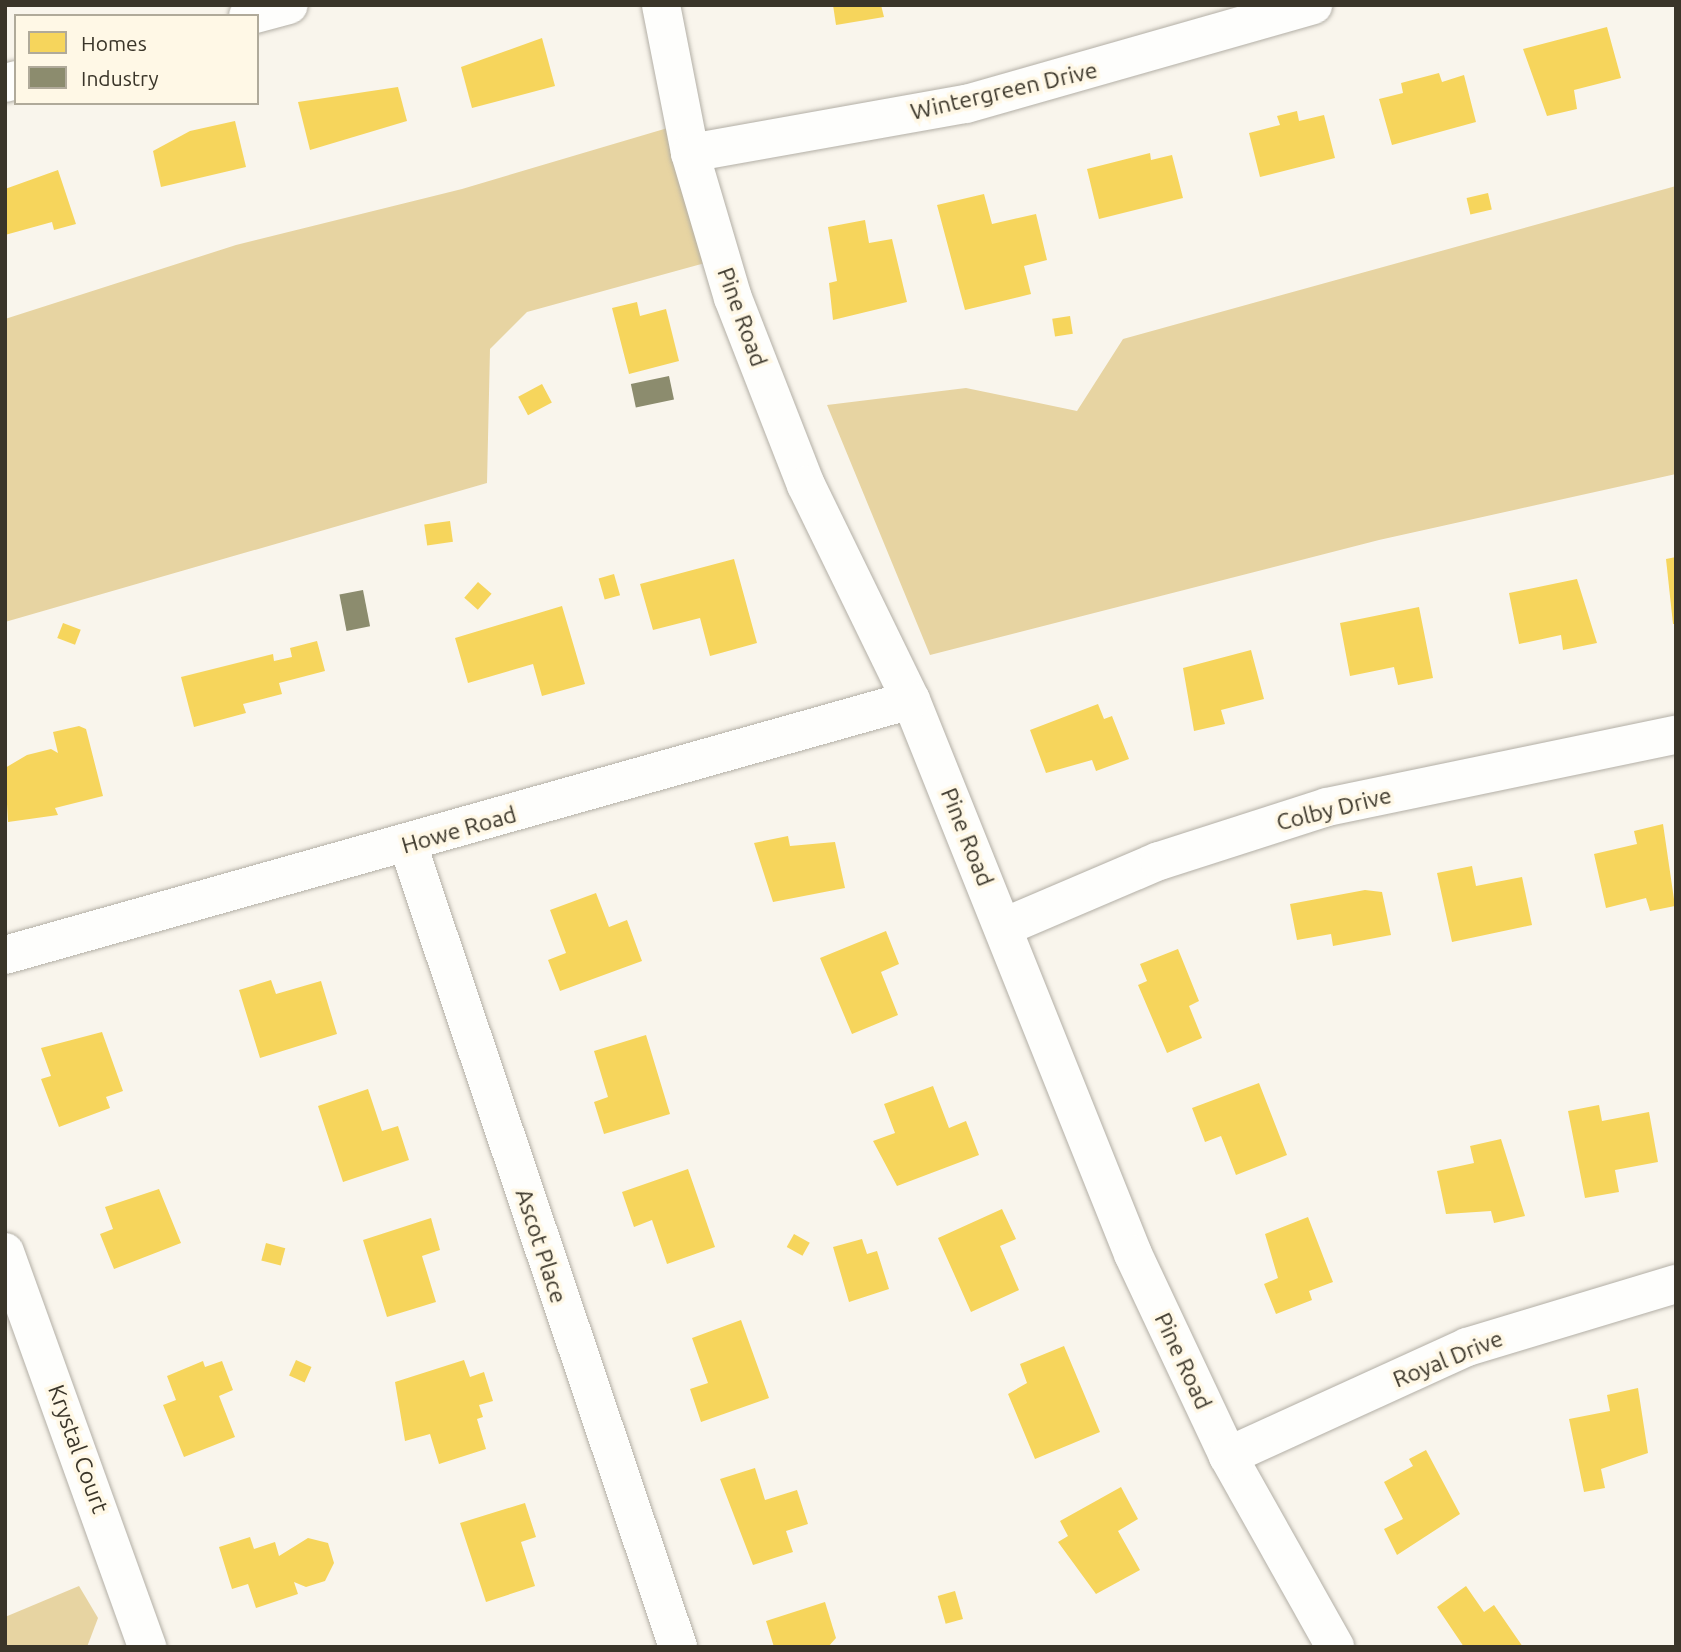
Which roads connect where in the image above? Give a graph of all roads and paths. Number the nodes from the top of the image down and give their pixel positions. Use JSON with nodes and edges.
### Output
{"nodes":[{"id":1,"x":289,"y":5,"type":"edge"},
{"id":2,"x":661,"y":5,"type":"edge"},
{"id":3,"x":1313,"y":5,"type":"edge"},
{"id":4,"x":255,"y":14,"type":"edge"},
{"id":5,"x":1222,"y":18,"type":"edge"},
{"id":6,"x":690,"y":153,"type":"junction"},
{"id":7,"x":911,"y":699,"type":"junction"},
{"id":8,"x":1676,"y":735,"type":"edge"},
{"id":9,"x":408,"y":845,"type":"junction"},
{"id":10,"x":1004,"y":927,"type":"junction"},
{"id":11,"x":5,"y":955,"type":"edge"},
{"id":12,"x":5,"y":1251,"type":"edge"},
{"id":13,"x":1676,"y":1284,"type":"edge"},
{"id":14,"x":1228,"y":1456,"type":"junction"},
{"id":15,"x":147,"y":1647,"type":"edge"},
{"id":16,"x":678,"y":1647,"type":"edge"},
{"id":17,"x":1335,"y":1647,"type":"edge"}],
"edges":[{"from":1,"to":4,"type":"street"},
{"from":2,"to":6,"type":"street","name":"Pine Road"},
{"from":3,"to":5,"type":"street","name":"Wintergreen Drive"},
{"from":5,"to":6,"type":"street","name":"Wintergreen Drive"},
{"from":6,"to":7,"type":"street","name":"Pine Road"},
{"from":7,"to":9,"type":"street","name":"Howe Road"},
{"from":7,"to":10,"type":"street","name":"Pine Road"},
{"from":8,"to":10,"type":"street","name":"Colby Drive"},
{"from":9,"to":11,"type":"street","name":"Howe Road"},
{"from":9,"to":16,"type":"street","name":"Ascot Place"},
{"from":10,"to":14,"type":"street","name":"Pine Road"},
{"from":12,"to":15,"type":"street","name":"Krystal Court"},
{"from":13,"to":14,"type":"street","name":"Royal Drive"},
{"from":14,"to":17,"type":"street","name":"Pine Road"}]}
